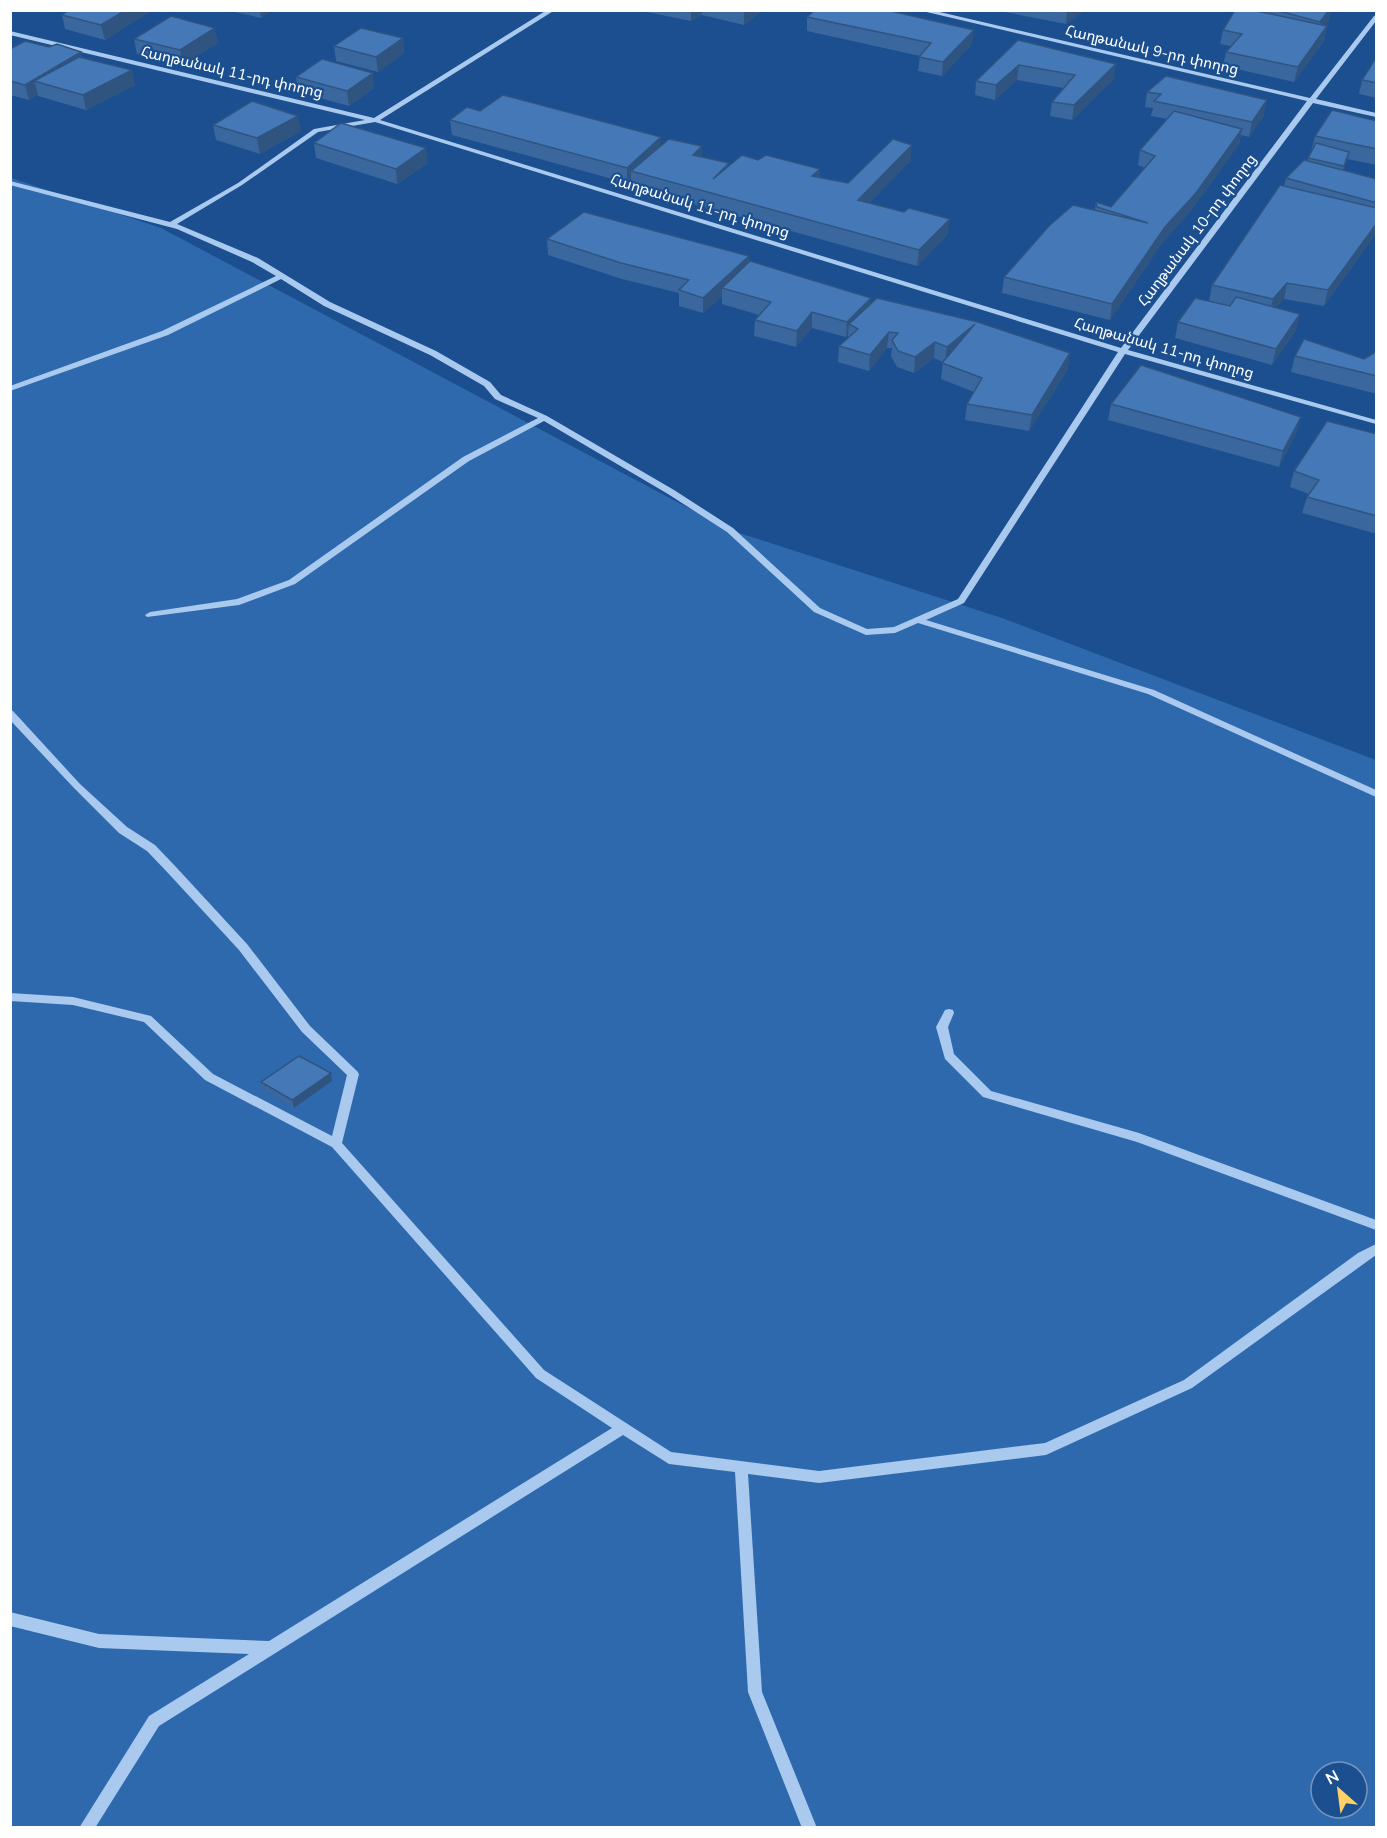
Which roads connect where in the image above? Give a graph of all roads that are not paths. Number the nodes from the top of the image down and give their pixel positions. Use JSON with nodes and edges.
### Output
{"nodes":[{"id":1,"x":552,"y":10,"type":"edge"},
{"id":2,"x":921,"y":10,"type":"edge"},
{"id":3,"x":1377,"y":17,"type":"edge"},
{"id":4,"x":10,"y":33,"type":"edge"},
{"id":5,"x":1311,"y":101,"type":"junction"},
{"id":6,"x":1377,"y":115,"type":"edge"},
{"id":7,"x":375,"y":120,"type":"junction"},
{"id":8,"x":10,"y":183,"type":"edge"},
{"id":9,"x":170,"y":225,"type":"junction"},
{"id":10,"x":282,"y":276,"type":"junction"},
{"id":11,"x":1123,"y":351,"type":"junction"},
{"id":12,"x":10,"y":389,"type":"edge"},
{"id":13,"x":544,"y":418,"type":"junction"},
{"id":14,"x":1377,"y":422,"type":"edge"},
{"id":15,"x":150,"y":615,"type":"dead end"},
{"id":16,"x":917,"y":620,"type":"junction"},
{"id":17,"x":10,"y":713,"type":"edge"},
{"id":18,"x":1377,"y":794,"type":"edge"},
{"id":19,"x":10,"y":997,"type":"edge"},
{"id":20,"x":949,"y":1013,"type":"dead end"},
{"id":21,"x":336,"y":1144,"type":"junction"},
{"id":22,"x":1377,"y":1225,"type":"edge"},
{"id":23,"x":1377,"y":1249,"type":"edge"},
{"id":24,"x":623,"y":1428,"type":"junction"},
{"id":25,"x":741,"y":1467,"type":"junction"},
{"id":26,"x":10,"y":1619,"type":"edge"},
{"id":27,"x":274,"y":1648,"type":"junction"},
{"id":28,"x":86,"y":1827,"type":"edge"},
{"id":29,"x":810,"y":1827,"type":"edge"}],
"edges":[{"from":1,"to":7,"type":"street"},
{"from":2,"to":5,"type":"street","name":"Հաղթանակ 9-րդ փողոց"},
{"from":3,"to":5,"type":"street","name":"Հաղթանակ 10-րդ փողոց"},
{"from":4,"to":7,"type":"street","name":"Հաղթանակ 11-րդ փողոց"},
{"from":5,"to":6,"type":"street","name":"Հաղթանակ 9-րդ փողոց"},
{"from":5,"to":11,"type":"street","name":"Հաղթանակ 10-րդ փողոց"},
{"from":7,"to":9,"type":"street"},
{"from":7,"to":11,"type":"street","name":"Հաղթանակ 11-րդ փողոց"},
{"from":8,"to":9,"type":"street","name":"Հաղթանակ 10-րդ փողոց"},
{"from":9,"to":10,"type":"street","name":"Հաղթանակ 10-րդ փողոց"},
{"from":10,"to":12,"type":"street"},
{"from":10,"to":13,"type":"street","name":"Հաղթանակ 10-րդ փողոց"},
{"from":11,"to":14,"type":"street","name":"Հաղթանակ 11-րդ փողոց"},
{"from":11,"to":16,"type":"street","name":"Հաղթանակ 10-րդ փողոց"},
{"from":13,"to":15,"type":"street"},
{"from":13,"to":16,"type":"street","name":"Հաղթանակ 10-րդ փողոց"},
{"from":16,"to":18,"type":"street"},
{"from":17,"to":21,"type":"street"},
{"from":19,"to":21,"type":"street"},
{"from":20,"to":22,"type":"street"},
{"from":21,"to":24,"type":"street"},
{"from":23,"to":25,"type":"street"},
{"from":24,"to":25,"type":"street"},
{"from":24,"to":27,"type":"street"},
{"from":25,"to":29,"type":"street"},
{"from":26,"to":27,"type":"street"},
{"from":27,"to":28,"type":"street"}]}
